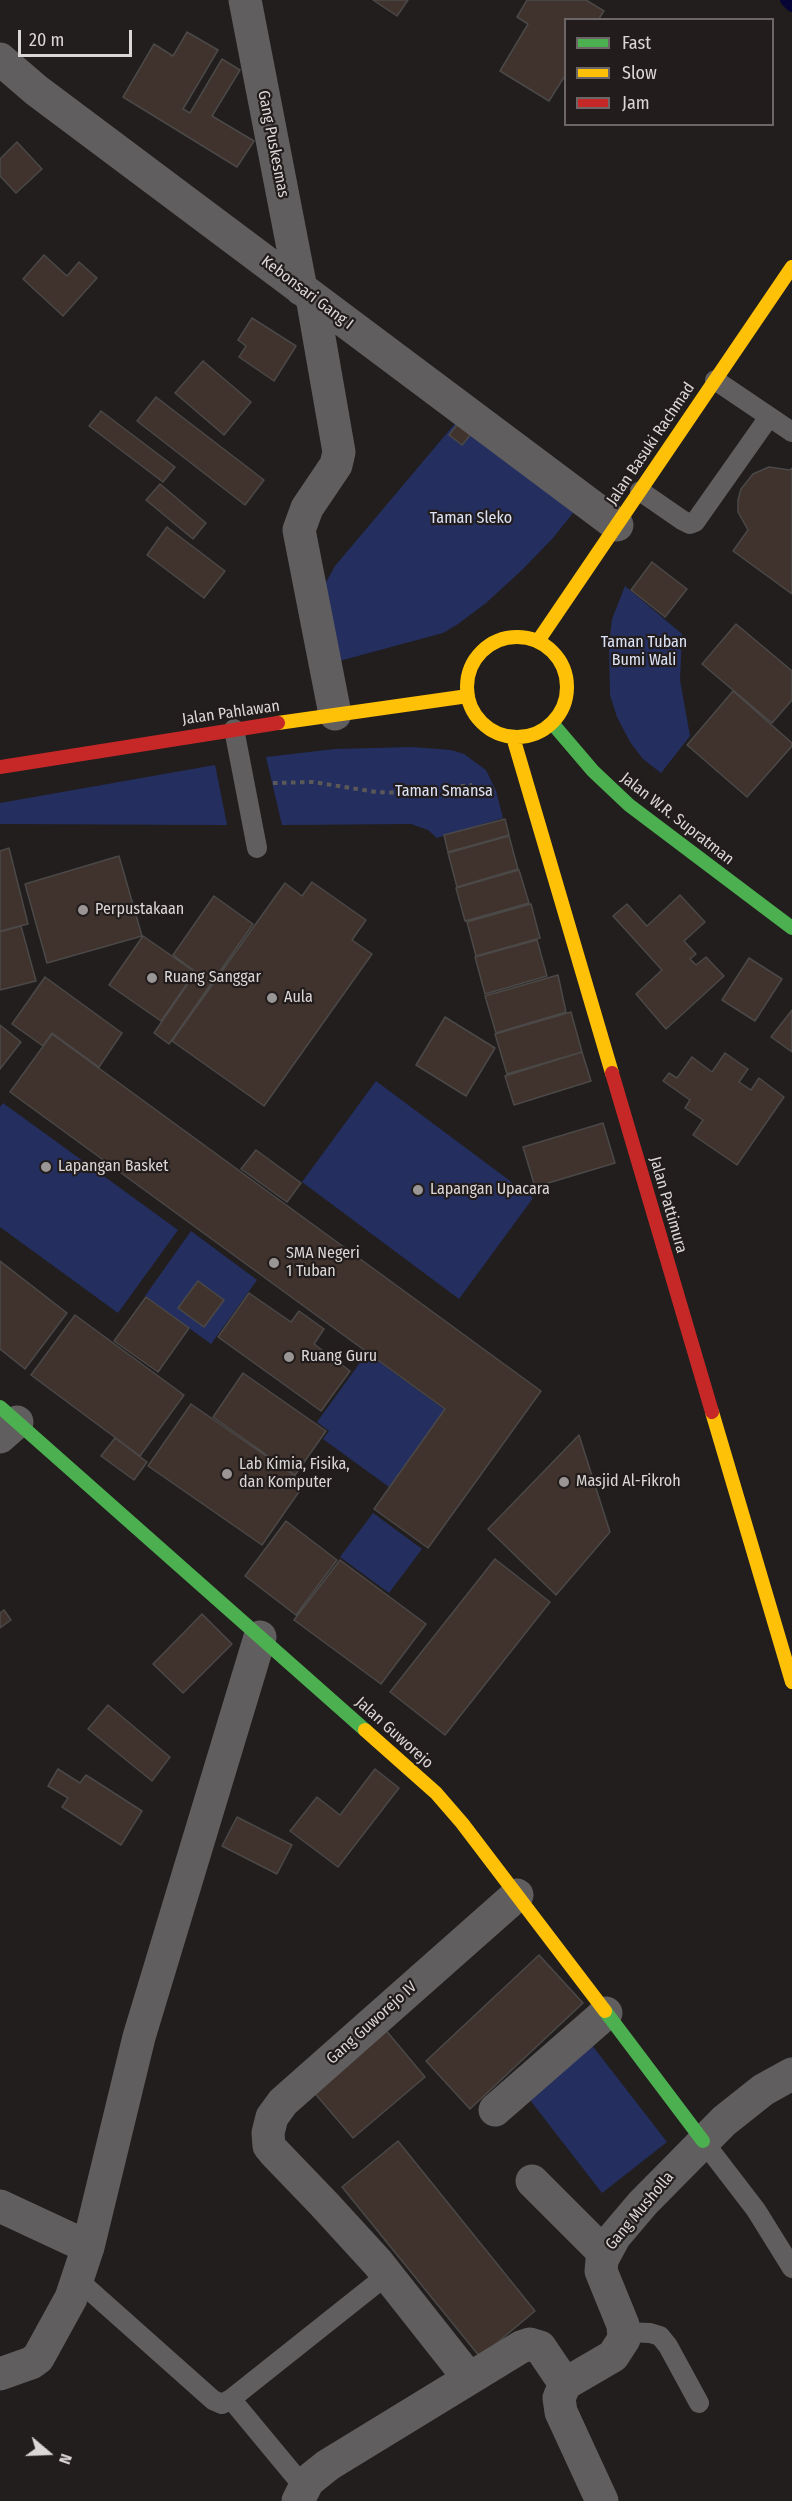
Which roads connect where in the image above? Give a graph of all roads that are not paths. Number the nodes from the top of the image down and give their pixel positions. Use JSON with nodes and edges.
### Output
{"nodes":[{"id":1,"x":245,"y":0,"type":"edge"},
{"id":2,"x":0,"y":59,"type":"edge"},
{"id":3,"x":792,"y":267,"type":"edge"},
{"id":4,"x":307,"y":293,"type":"junction"},
{"id":5,"x":715,"y":380,"type":"junction"},
{"id":6,"x":769,"y":417,"type":"junction"},
{"id":7,"x":792,"y":432,"type":"edge"},
{"id":8,"x":640,"y":491,"type":"junction"},
{"id":9,"x":617,"y":525,"type":"junction"},
{"id":10,"x":538,"y":641,"type":"junction"},
{"id":11,"x":468,"y":696,"type":"junction"},
{"id":12,"x":336,"y":714,"type":"junction"},
{"id":13,"x":552,"y":723,"type":"junction"},
{"id":14,"x":234,"y":729,"type":"junction"},
{"id":15,"x":513,"y":737,"type":"junction"},
{"id":16,"x":0,"y":767,"type":"edge"},
{"id":17,"x":257,"y":848,"type":"dead end"},
{"id":18,"x":792,"y":928,"type":"edge"},
{"id":19,"x":6,"y":1422,"type":"edge"},
{"id":20,"x":260,"y":1637,"type":"junction"},
{"id":21,"x":792,"y":1682,"type":"edge"},
{"id":22,"x":517,"y":1895,"type":"junction"},
{"id":23,"x":606,"y":2013,"type":"junction"},
{"id":24,"x":792,"y":2074,"type":"edge"},
{"id":25,"x":495,"y":2110,"type":"dead end"},
{"id":26,"x":702,"y":2141,"type":"junction"},
{"id":27,"x":532,"y":2181,"type":"dead end"},
{"id":28,"x":0,"y":2206,"type":"edge"},
{"id":29,"x":88,"y":2247,"type":"junction"},
{"id":30,"x":605,"y":2254,"type":"junction"},
{"id":31,"x":792,"y":2268,"type":"edge"},
{"id":32,"x":387,"y":2274,"type":"junction"},
{"id":33,"x":77,"y":2278,"type":"junction"},
{"id":34,"x":625,"y":2332,"type":"junction"},
{"id":35,"x":0,"y":2374,"type":"edge"},
{"id":36,"x":468,"y":2377,"type":"junction"},
{"id":37,"x":565,"y":2384,"type":"junction"},
{"id":38,"x":231,"y":2399,"type":"junction"},
{"id":39,"x":699,"y":2403,"type":"dead end"},
{"id":40,"x":301,"y":2494,"type":"edge"},
{"id":41,"x":602,"y":2501,"type":"edge"}],
"edges":[{"from":1,"to":4,"type":"street","name":"Gang Puskesmas"},
{"from":2,"to":4,"type":"street","name":"Kebonsari Gang I"},
{"from":3,"to":5,"type":"street","name":"Jalan Basuki Rachmad"},
{"from":4,"to":9,"type":"street","name":"Kebonsari Gang I"},
{"from":4,"to":12,"type":"street","name":"Gang Puskesmas"},
{"from":5,"to":6,"type":"lane"},
{"from":5,"to":8,"type":"street","name":"Jalan Basuki Rachmad"},
{"from":6,"to":7,"type":"lane"},
{"from":6,"to":8,"type":"lane"},
{"from":8,"to":9,"type":"street","name":"Jalan Basuki Rachmad"},
{"from":9,"to":10,"type":"street","name":"Jalan Basuki Rachmad"},
{"from":10,"to":11,"type":"street"},
{"from":10,"to":13,"type":"street"},
{"from":11,"to":12,"type":"street","name":"Jalan Pahlawan"},
{"from":11,"to":15,"type":"street"},
{"from":12,"to":14,"type":"street","name":"Jalan Pahlawan"},
{"from":13,"to":15,"type":"street"},
{"from":13,"to":18,"type":"street","name":"Jalan W.R. Supratman"},
{"from":14,"to":16,"type":"street","name":"Jalan Pahlawan"},
{"from":14,"to":17,"type":"lane"},
{"from":15,"to":21,"type":"street","name":"Jalan Pattimura"},
{"from":19,"to":20,"type":"street","name":"Jalan Guworejo"},
{"from":20,"to":22,"type":"street","name":"Jalan Guworejo"},
{"from":20,"to":29,"type":"street"},
{"from":22,"to":23,"type":"street","name":"Jalan Guworejo"},
{"from":22,"to":32,"type":"street","name":"Gang Guworejo IV"},
{"from":23,"to":25,"type":"street"},
{"from":23,"to":26,"type":"street","name":"Jalan Guworejo"},
{"from":24,"to":26,"type":"street","name":"Gang Musholla"},
{"from":26,"to":30,"type":"street","name":"Gang Musholla"},
{"from":26,"to":31,"type":"lane"},
{"from":27,"to":30,"type":"street"},
{"from":28,"to":29,"type":"street"},
{"from":29,"to":33,"type":"street"},
{"from":30,"to":34,"type":"street","name":"Gang Musholla"},
{"from":32,"to":36,"type":"street","name":"Gang Guworejo IV"},
{"from":32,"to":38,"type":"lane"},
{"from":33,"to":35,"type":"street"},
{"from":33,"to":38,"type":"lane"},
{"from":34,"to":37,"type":"street"},
{"from":34,"to":39,"type":"lane"},
{"from":36,"to":37,"type":"street"},
{"from":36,"to":40,"type":"street"},
{"from":37,"to":41,"type":"street"},
{"from":38,"to":40,"type":"lane"}]}
